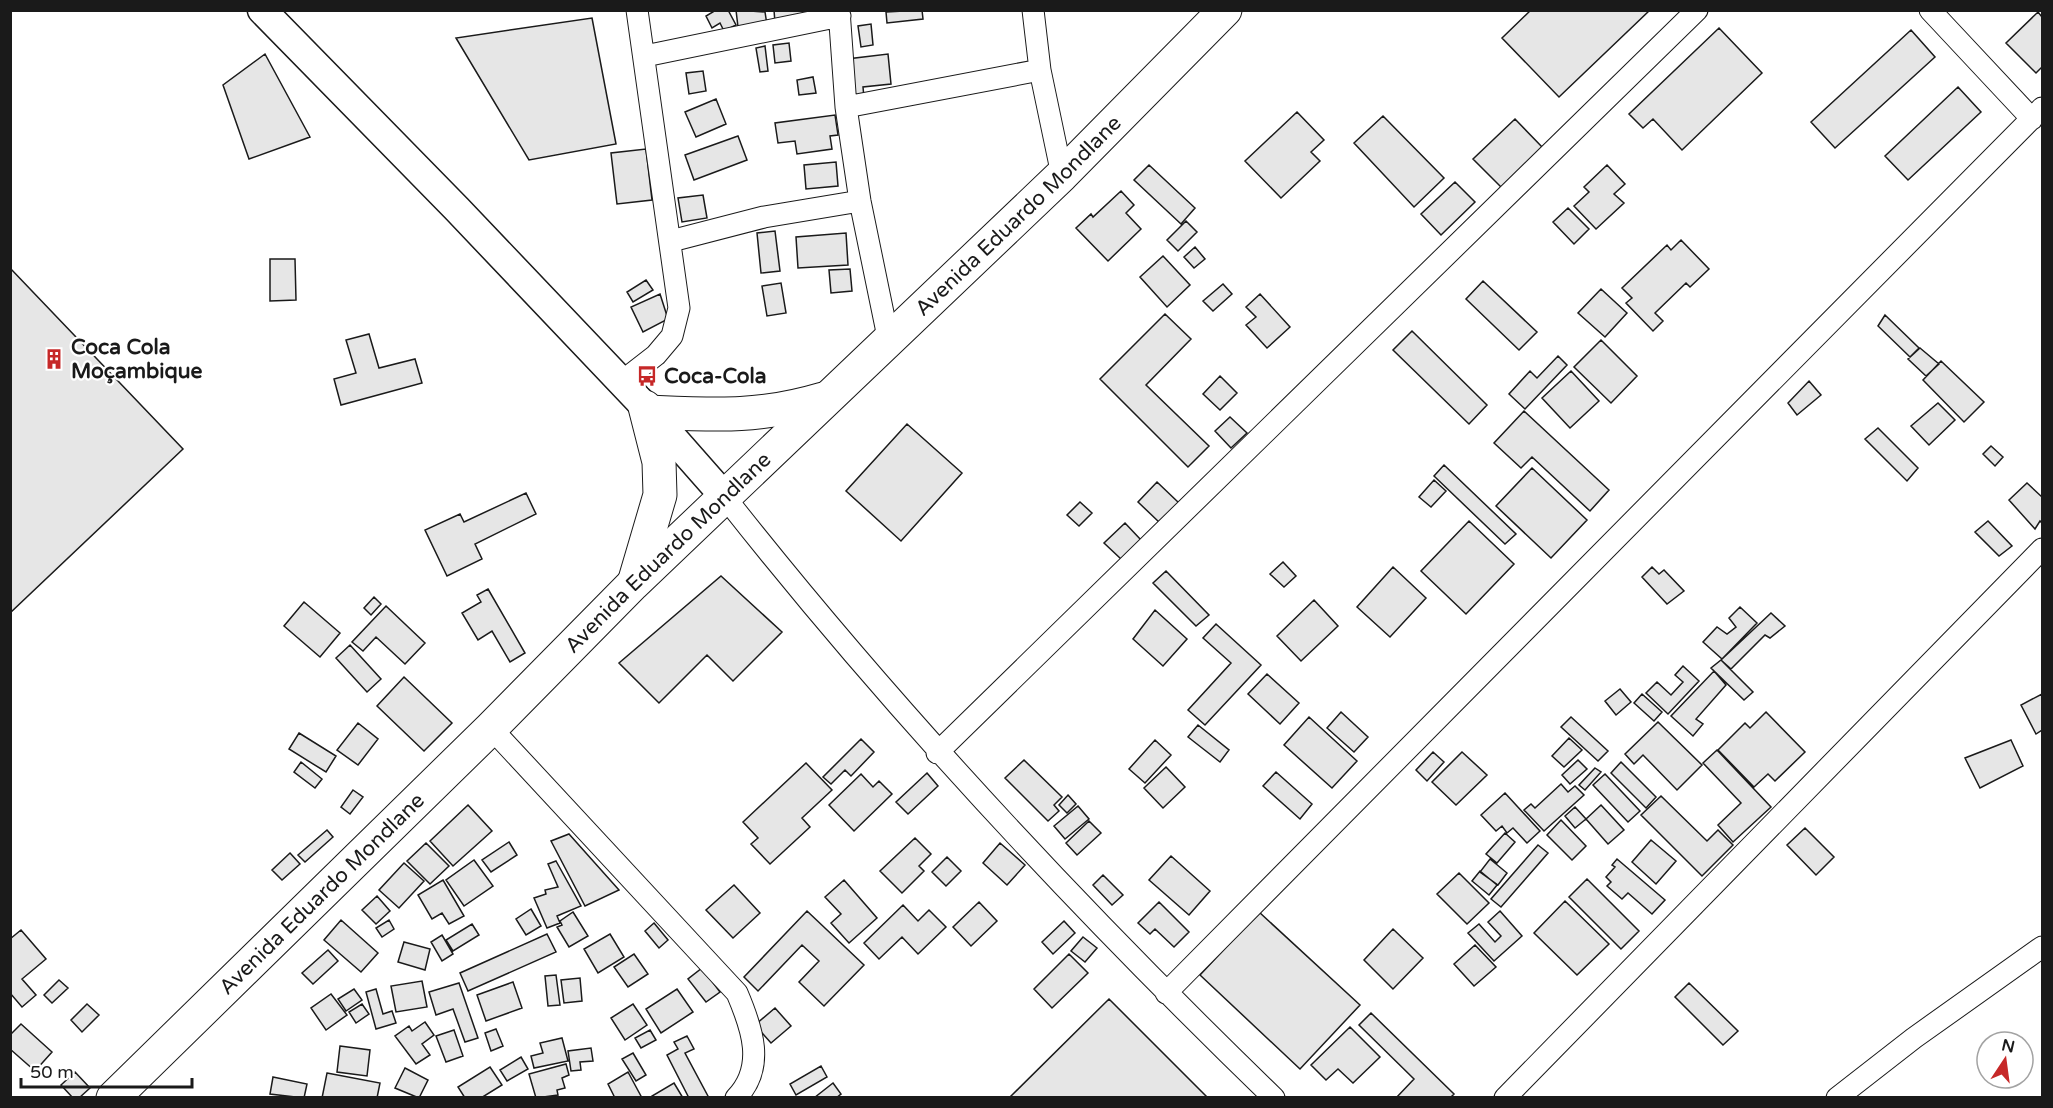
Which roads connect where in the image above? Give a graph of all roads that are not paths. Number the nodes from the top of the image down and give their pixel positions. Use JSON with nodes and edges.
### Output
{"nodes":[{"id":1,"x":262,"y":10,"type":"edge"},
{"id":2,"x":637,"y":10,"type":"edge"},
{"id":3,"x":1033,"y":10,"type":"edge"},
{"id":4,"x":1225,"y":10,"type":"edge"},
{"id":5,"x":1696,"y":10,"type":"edge"},
{"id":6,"x":1930,"y":10,"type":"edge"},
{"id":7,"x":839,"y":13,"type":"edge"},
{"id":8,"x":645,"y":56,"type":"junction"},
{"id":9,"x":1040,"y":70,"type":"junction"},
{"id":10,"x":846,"y":107,"type":"junction"},
{"id":11,"x":2037,"y":113,"type":"edge"},
{"id":12,"x":1062,"y":175,"type":"junction"},
{"id":13,"x":860,"y":201,"type":"junction"},
{"id":14,"x":671,"y":241,"type":"junction"},
{"id":15,"x":890,"y":342,"type":"junction"},
{"id":16,"x":620,"y":383,"type":"junction"},
{"id":17,"x":827,"y":398,"type":"junction"},
{"id":18,"x":647,"y":410,"type":"junction"},
{"id":19,"x":724,"y":496,"type":"junction"},
{"id":20,"x":2043,"y":549,"type":"edge"},
{"id":21,"x":633,"y":584,"type":"junction"},
{"id":22,"x":491,"y":728,"type":"junction"},
{"id":23,"x":937,"y":753,"type":"junction"},
{"id":24,"x":2043,"y":947,"type":"edge"},
{"id":25,"x":1166,"y":993,"type":"junction"},
{"id":26,"x":112,"y":1098,"type":"edge"},
{"id":27,"x":736,"y":1098,"type":"edge"},
{"id":28,"x":1274,"y":1098,"type":"edge"},
{"id":29,"x":1505,"y":1098,"type":"edge"},
{"id":30,"x":1837,"y":1098,"type":"edge"}],
"edges":[{"from":1,"to":16,"type":"main road"},
{"from":2,"to":8,"type":"street"},
{"from":3,"to":9,"type":"street"},
{"from":4,"to":12,"type":"main road","name":"Avenida Eduardo Mondlane"},
{"from":5,"to":23,"type":"street"},
{"from":6,"to":11,"type":"street"},
{"from":7,"to":8,"type":"street"},
{"from":7,"to":10,"type":"street"},
{"from":8,"to":14,"type":"street"},
{"from":9,"to":10,"type":"street"},
{"from":9,"to":12,"type":"street"},
{"from":10,"to":13,"type":"street"},
{"from":11,"to":25,"type":"street"},
{"from":12,"to":15,"type":"main road","name":"Avenida Eduardo Mondlane"},
{"from":13,"to":14,"type":"street"},
{"from":13,"to":15,"type":"street"},
{"from":14,"to":16,"type":"street"},
{"from":15,"to":17,"type":"main road","name":"Avenida Eduardo Mondlane"},
{"from":16,"to":18,"type":"main road"},
{"from":17,"to":18,"type":"main road"},
{"from":17,"to":19,"type":"main road","name":"Avenida Eduardo Mondlane"},
{"from":18,"to":19,"type":"main road"},
{"from":18,"to":21,"type":"main road"},
{"from":19,"to":21,"type":"main road","name":"Avenida Eduardo Mondlane"},
{"from":19,"to":23,"type":"street"},
{"from":20,"to":29,"type":"street"},
{"from":21,"to":22,"type":"main road","name":"Avenida Eduardo Mondlane"},
{"from":22,"to":26,"type":"main road","name":"Avenida Eduardo Mondlane"},
{"from":22,"to":27,"type":"street"},
{"from":23,"to":25,"type":"street"},
{"from":24,"to":30,"type":"street"},
{"from":25,"to":28,"type":"street"}]}
